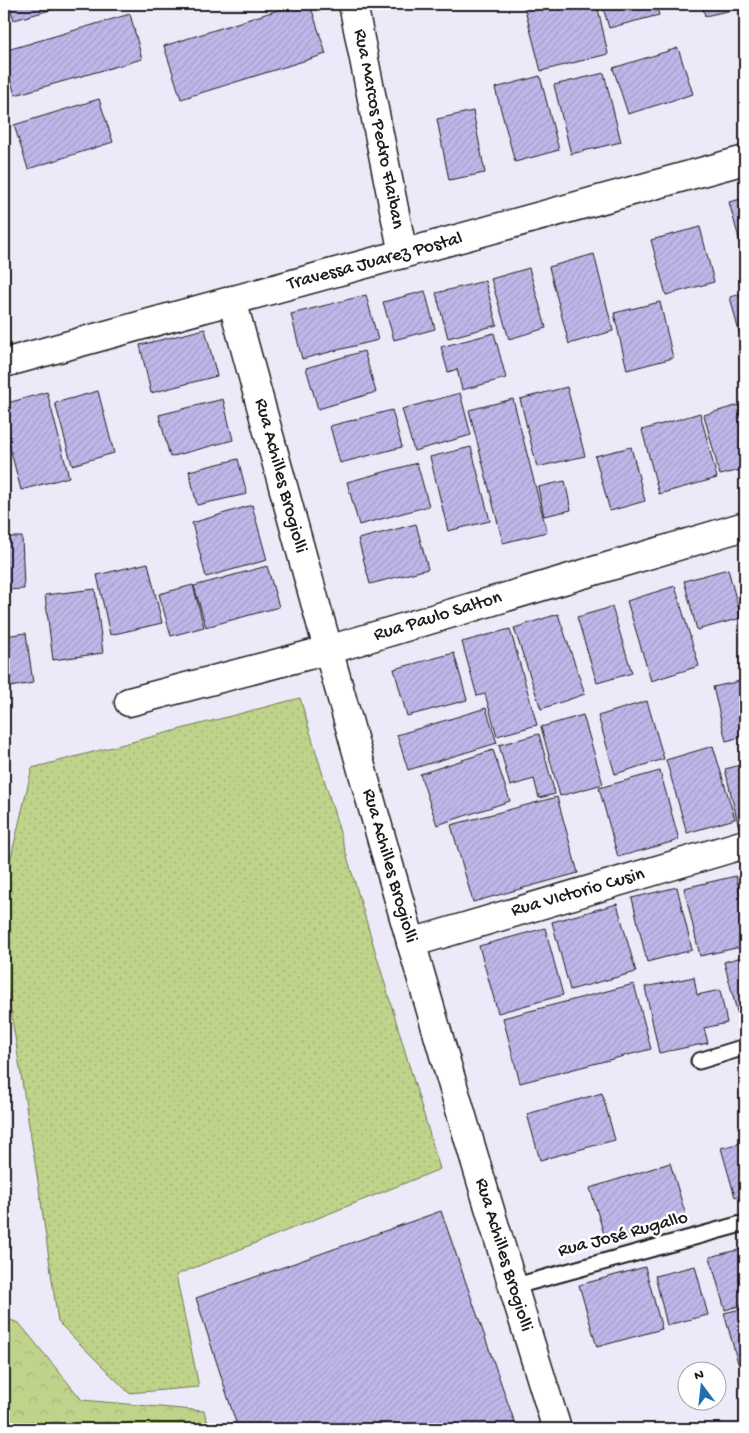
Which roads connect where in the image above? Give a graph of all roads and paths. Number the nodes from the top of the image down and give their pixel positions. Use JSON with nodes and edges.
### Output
{"nodes":[{"id":1,"x":352,"y":4,"type":"edge"},
{"id":2,"x":745,"y":160,"type":"edge"},
{"id":3,"x":403,"y":254,"type":"junction"},
{"id":4,"x":232,"y":300,"type":"junction"},
{"id":5,"x":4,"y":358,"type":"edge"},
{"id":6,"x":745,"y":526,"type":"edge"},
{"id":7,"x":328,"y":650,"type":"junction"},
{"id":8,"x":129,"y":702,"type":"dead end"},
{"id":9,"x":745,"y":844,"type":"edge"},
{"id":10,"x":411,"y":942,"type":"junction"},
{"id":11,"x":745,"y":1046,"type":"edge"},
{"id":12,"x":699,"y":1061,"type":"dead end"},
{"id":13,"x":745,"y":1223,"type":"edge"},
{"id":14,"x":512,"y":1287,"type":"junction"},
{"id":15,"x":556,"y":1429,"type":"edge"}],
"edges":[{"from":1,"to":3,"type":"street","name":"Rua Marcos Pedro Flaiban"},
{"from":2,"to":3,"type":"street","name":"Travessa Juarez Postal"},
{"from":3,"to":4,"type":"street","name":"Travessa Juarez Postal"},
{"from":4,"to":5,"type":"street","name":"Travessa Juarez Postal"},
{"from":4,"to":7,"type":"street","name":"Rua Achilles Brogiolli"},
{"from":6,"to":7,"type":"street","name":"Rua Paulo Salton"},
{"from":7,"to":8,"type":"street","name":"Rua Paulo Salton"},
{"from":7,"to":10,"type":"street","name":"Rua Achilles Brogiolli"},
{"from":9,"to":10,"type":"street","name":"Rua VIctorio Cusin"},
{"from":10,"to":14,"type":"street","name":"Rua Achilles Brogiolli"},
{"from":11,"to":12,"type":"lane"},
{"from":13,"to":14,"type":"lane","name":"Rua José Rugallo"},
{"from":14,"to":15,"type":"street","name":"Rua Achilles Brogiolli"}]}
